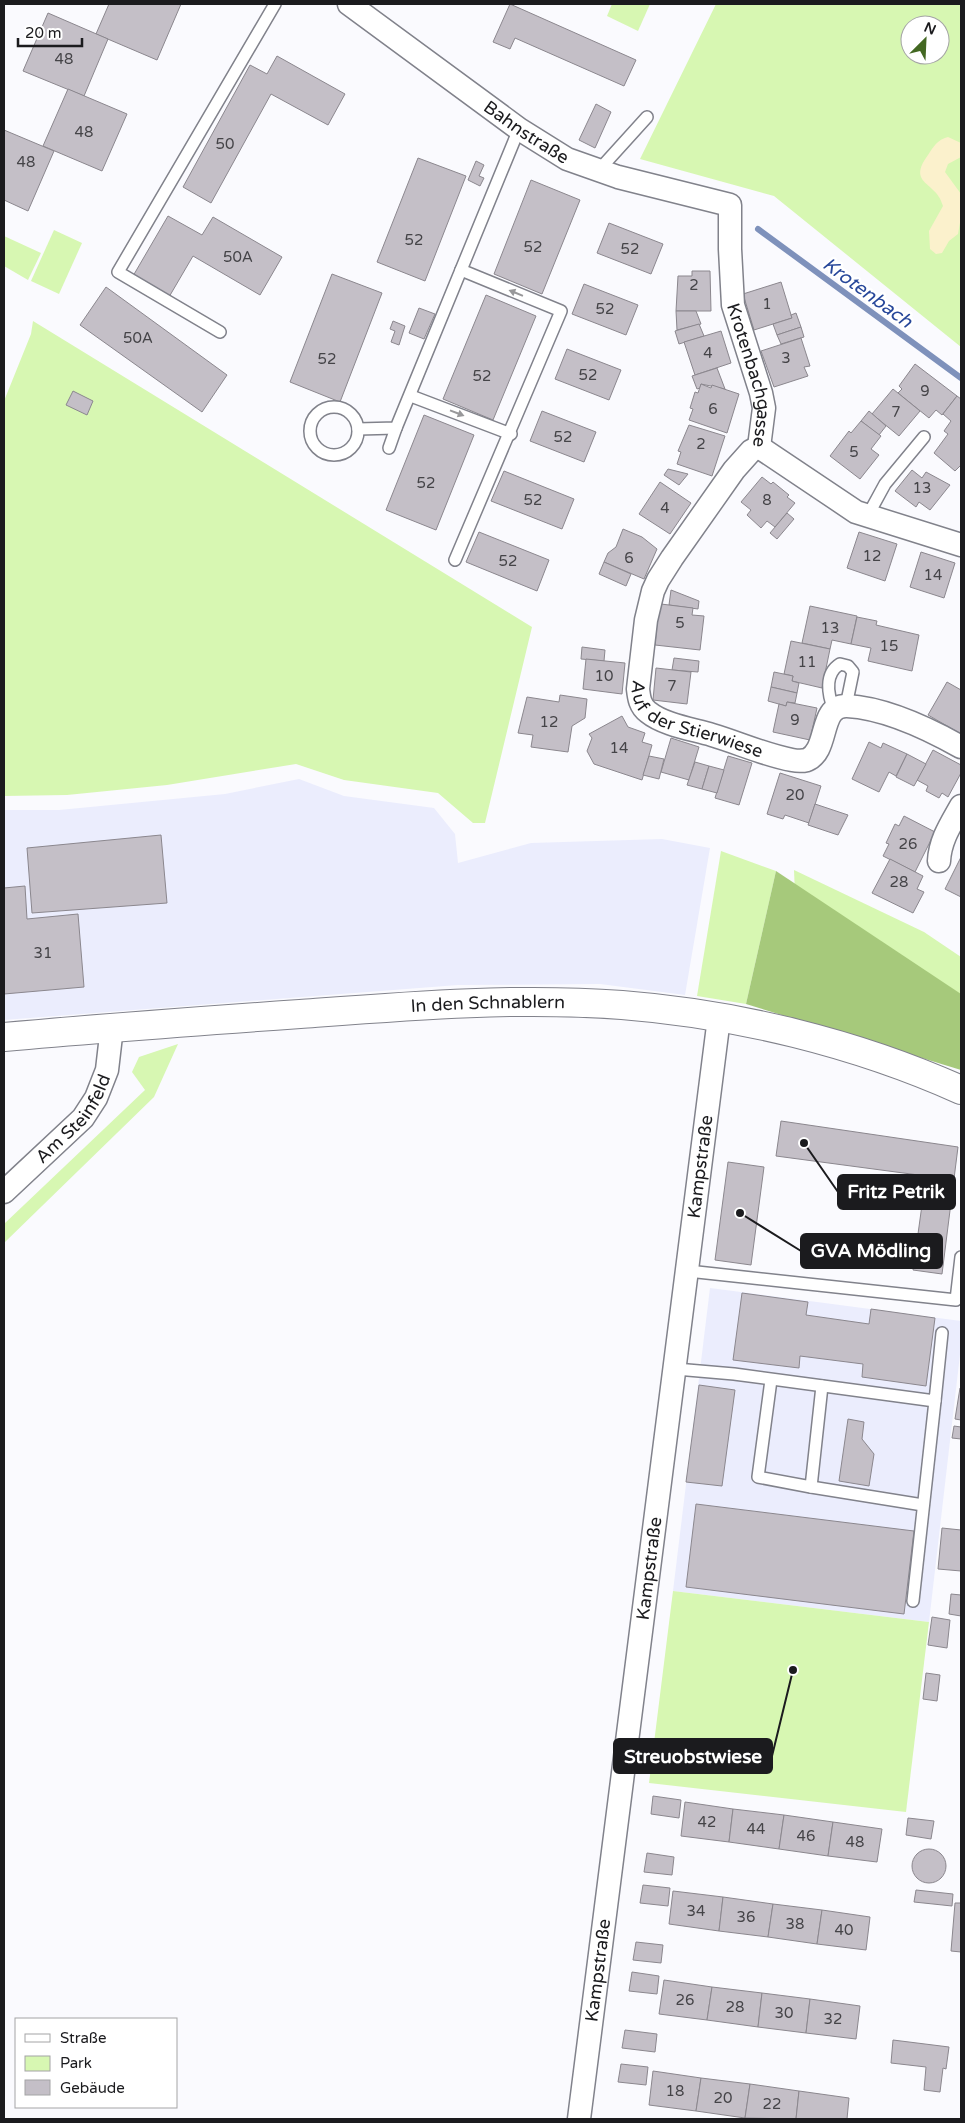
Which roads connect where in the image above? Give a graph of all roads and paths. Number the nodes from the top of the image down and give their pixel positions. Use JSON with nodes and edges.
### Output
{"nodes":[{"id":1,"x":274,"y":4,"type":"edge"},
{"id":2,"x":349,"y":4,"type":"edge"},
{"id":3,"x":648,"y":117,"type":"dead end"},
{"id":4,"x":519,"y":129,"type":"junction"},
{"id":5,"x":599,"y":170,"type":"junction"},
{"id":6,"x":730,"y":205,"type":"joint"},
{"id":7,"x":461,"y":270,"type":"junction"},
{"id":8,"x":220,"y":332,"type":"dead end"},
{"id":9,"x":411,"y":396,"type":"junction"},
{"id":10,"x":396,"y":428,"type":"junction"},
{"id":11,"x":358,"y":429,"type":"junction"},
{"id":12,"x":511,"y":434,"type":"junction"},
{"id":13,"x":924,"y":437,"type":"dead end"},
{"id":14,"x":759,"y":447,"type":"junction"},
{"id":15,"x":389,"y":448,"type":"dead end"},
{"id":16,"x":867,"y":517,"type":"junction"},
{"id":17,"x":961,"y":545,"type":"edge"},
{"id":18,"x":455,"y":560,"type":"dead end"},
{"id":19,"x":961,"y":747,"type":"edge"},
{"id":20,"x":961,"y":806,"type":"edge"},
{"id":21,"x":939,"y":861,"type":"dead end"},
{"id":22,"x":719,"y":1018,"type":"junction"},
{"id":23,"x":112,"y":1027,"type":"junction"},
{"id":24,"x":4,"y":1037,"type":"edge"},
{"id":25,"x":961,"y":1090,"type":"edge"},
{"id":26,"x":4,"y":1192,"type":"edge"},
{"id":27,"x":961,"y":1257,"type":"edge"},
{"id":28,"x":688,"y":1271,"type":"junction"},
{"id":29,"x":942,"y":1333,"type":"dead end"},
{"id":30,"x":676,"y":1369,"type":"junction"},
{"id":31,"x":771,"y":1380,"type":"junction"},
{"id":32,"x":822,"y":1386,"type":"junction"},
{"id":33,"x":935,"y":1402,"type":"junction"},
{"id":34,"x":811,"y":1487,"type":"junction"},
{"id":35,"x":923,"y":1505,"type":"junction"},
{"id":36,"x":912,"y":1601,"type":"dead end"},
{"id":37,"x":579,"y":2119,"type":"edge"}],
"edges":[{"from":1,"to":8,"type":"lane"},
{"from":2,"to":4,"type":"street","name":"Bahnstraße"},
{"from":3,"to":5,"type":"lane"},
{"from":4,"to":5,"type":"street","name":"Bahnstraße"},
{"from":4,"to":7,"type":"lane"},
{"from":5,"to":6,"type":"street","name":"Bahnstraße"},
{"from":6,"to":14,"type":"street","name":"Krotenbachgasse"},
{"from":7,"to":9,"type":"lane"},
{"from":12,"to":7,"type":"lane","one_way":true},
{"from":9,"to":10,"type":"lane"},
{"from":9,"to":12,"type":"lane","one_way":true},
{"from":10,"to":11,"type":"lane"},
{"from":10,"to":15,"type":"lane"},
{"from":11,"to":11,"type":"lane"},
{"from":12,"to":18,"type":"lane"},
{"from":13,"to":16,"type":"lane"},
{"from":14,"to":16,"type":"street","name":"Krotenbachgasse"},
{"from":14,"to":19,"type":"street","name":"Auf der Stierwiese"},
{"from":16,"to":17,"type":"street","name":"Krotenbachgasse"},
{"from":20,"to":21,"type":"street"},
{"from":22,"to":23,"type":"street","name":"In den Schnablern"},
{"from":22,"to":25,"type":"street","name":"In den Schnablern"},
{"from":22,"to":28,"type":"street","name":"Kampstraße"},
{"from":23,"to":24,"type":"street","name":"In den Schnablern"},
{"from":23,"to":26,"type":"street","name":"Am Steinfeld"},
{"from":27,"to":28,"type":"lane"},
{"from":28,"to":30,"type":"street","name":"Kampstraße"},
{"from":29,"to":33,"type":"lane"},
{"from":30,"to":31,"type":"lane"},
{"from":30,"to":37,"type":"street","name":"Kampstraße"},
{"from":31,"to":32,"type":"lane"},
{"from":31,"to":34,"type":"lane"},
{"from":32,"to":33,"type":"lane"},
{"from":32,"to":34,"type":"lane"},
{"from":33,"to":35,"type":"lane"},
{"from":34,"to":35,"type":"lane"},
{"from":35,"to":36,"type":"lane"}]}
